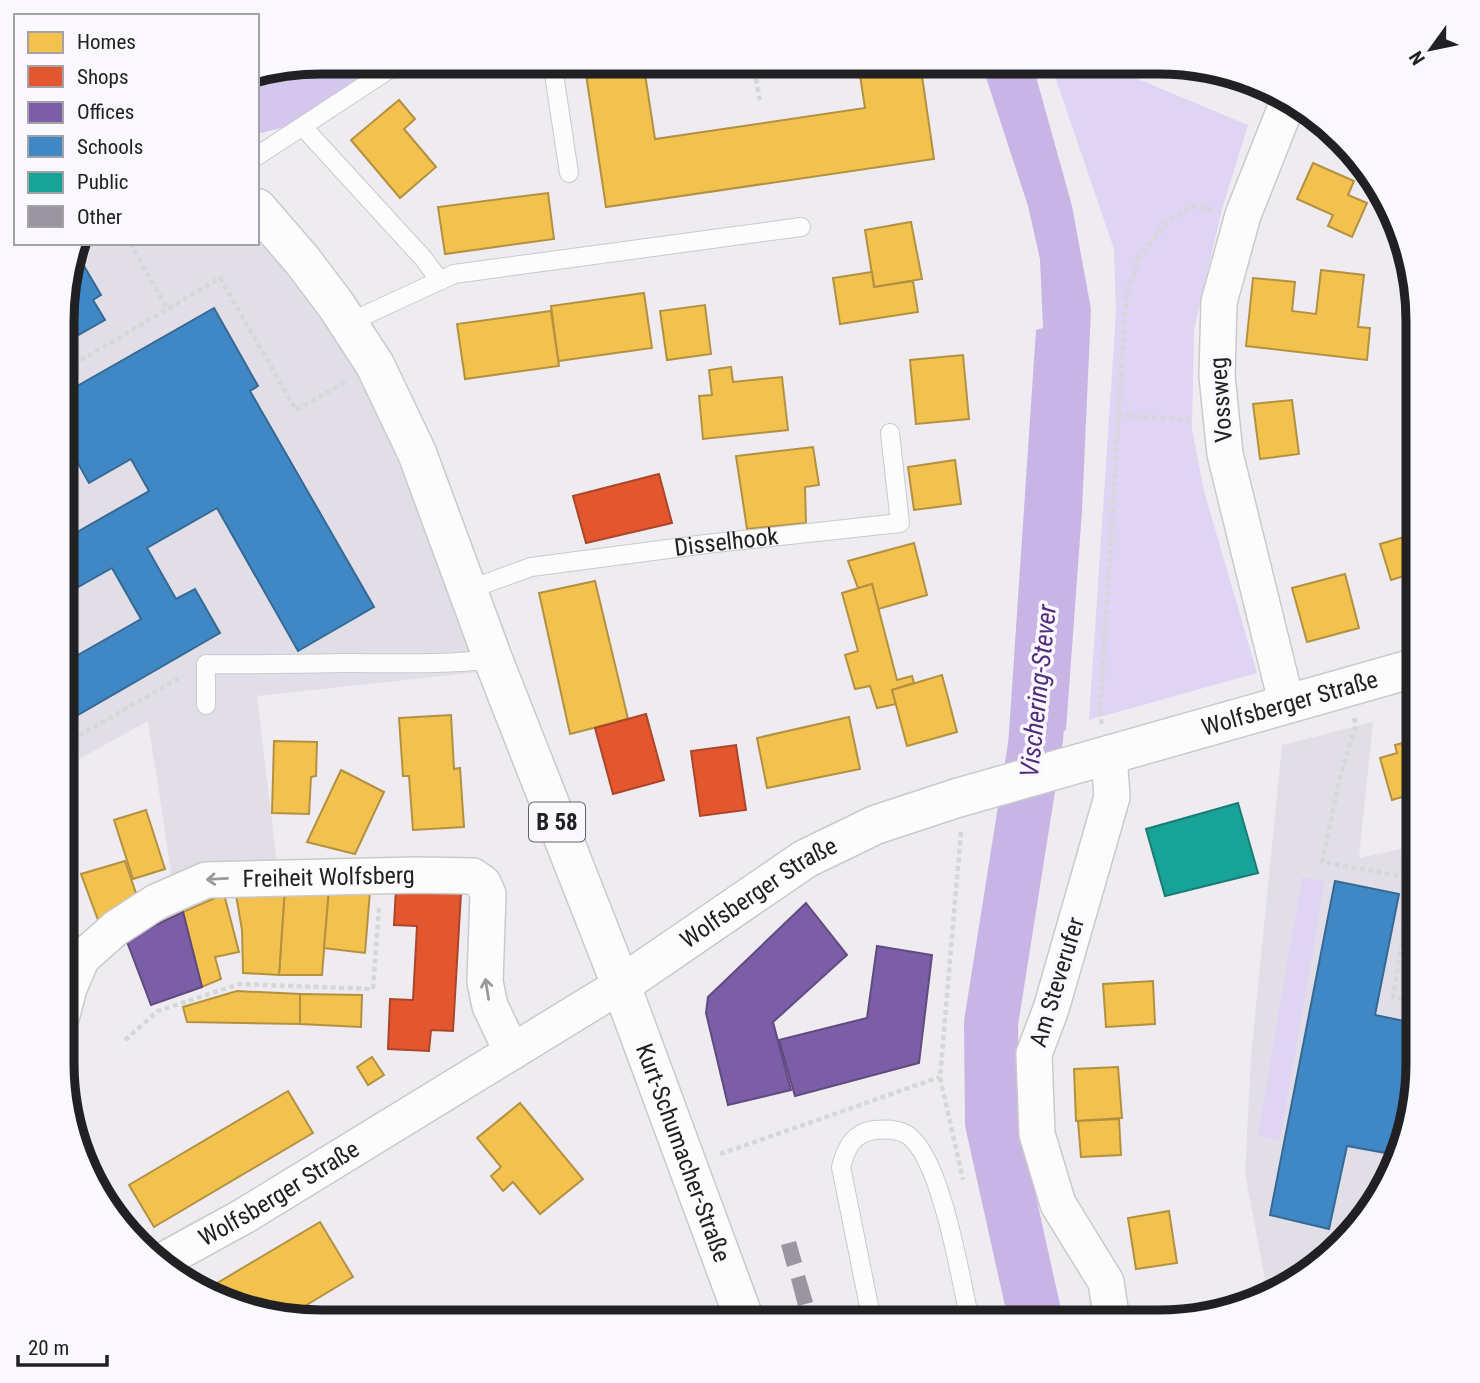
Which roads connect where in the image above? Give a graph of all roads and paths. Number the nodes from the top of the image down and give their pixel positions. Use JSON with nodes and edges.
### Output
{"nodes":[{"id":1,"x":382,"y":74,"type":"edge"},
{"id":2,"x":554,"y":74,"type":"edge"},
{"id":3,"x":755,"y":74,"type":"edge"},
{"id":4,"x":760,"y":102,"type":"dead end"},
{"id":5,"x":1285,"y":108,"type":"edge"},
{"id":6,"x":303,"y":127,"type":"junction"},
{"id":7,"x":259,"y":155,"type":"edge"},
{"id":8,"x":569,"y":173,"type":"dead end"},
{"id":9,"x":259,"y":210,"type":"edge"},
{"id":10,"x":1243,"y":215,"type":"junction"},
{"id":11,"x":801,"y":227,"type":"dead end"},
{"id":12,"x":131,"y":245,"type":"edge"},
{"id":13,"x":440,"y":281,"type":"junction"},
{"id":14,"x":168,"y":310,"type":"junction"},
{"id":15,"x":348,"y":323,"type":"junction"},
{"id":16,"x":74,"y":364,"type":"edge"},
{"id":17,"x":375,"y":365,"type":"junction"},
{"id":18,"x":1118,"y":415,"type":"junction"},
{"id":19,"x":1222,"y":423,"type":"junction"},
{"id":20,"x":890,"y":433,"type":"dead end"},
{"id":21,"x":468,"y":590,"type":"junction"},
{"id":22,"x":493,"y":659,"type":"junction"},
{"id":23,"x":205,"y":664,"type":"junction"},
{"id":24,"x":1406,"y":670,"type":"edge"},
{"id":25,"x":206,"y":705,"type":"dead end"},
{"id":26,"x":1287,"y":705,"type":"junction"},
{"id":27,"x":1356,"y":726,"type":"dead end"},
{"id":28,"x":74,"y":738,"type":"edge"},
{"id":29,"x":1095,"y":759,"type":"junction"},
{"id":30,"x":971,"y":794,"type":"junction"},
{"id":31,"x":381,"y":877,"type":"junction"},
{"id":32,"x":1406,"y":877,"type":"edge"},
{"id":33,"x":1406,"y":916,"type":"edge"},
{"id":34,"x":74,"y":976,"type":"edge"},
{"id":35,"x":621,"y":985,"type":"junction"},
{"id":36,"x":1406,"y":1000,"type":"edge"},
{"id":37,"x":125,"y":1040,"type":"dead end"},
{"id":38,"x":512,"y":1052,"type":"junction"},
{"id":39,"x":688,"y":1165,"type":"junction"},
{"id":40,"x":169,"y":1257,"type":"edge"},
{"id":41,"x":870,"y":1309,"type":"edge"},
{"id":42,"x":967,"y":1309,"type":"edge"},
{"id":43,"x":1110,"y":1309,"type":"edge"},
{"id":44,"x":741,"y":1310,"type":"edge"}],
"edges":[{"from":1,"to":6,"type":"lane"},
{"from":2,"to":8,"type":"lane"},
{"from":3,"to":4,"type":"path"},
{"from":5,"to":10,"type":"street","name":"Vossweg"},
{"from":6,"to":7,"type":"lane"},
{"from":6,"to":13,"type":"lane"},
{"from":9,"to":15,"type":"main road","number":"B 58"},
{"from":10,"to":18,"type":"path"},
{"from":10,"to":19,"type":"street","name":"Vossweg"},
{"from":11,"to":13,"type":"lane"},
{"from":12,"to":14,"type":"path"},
{"from":13,"to":15,"type":"lane"},
{"from":14,"to":16,"type":"path"},
{"from":14,"to":17,"type":"path"},
{"from":15,"to":17,"type":"main road","number":"B 58"},
{"from":17,"to":21,"type":"main road","number":"B 58"},
{"from":18,"to":19,"type":"path"},
{"from":18,"to":29,"type":"path"},
{"from":19,"to":26,"type":"street","name":"Vossweg"},
{"from":20,"to":21,"type":"lane","name":"Disselhook"},
{"from":21,"to":22,"type":"main road","number":"B 58"},
{"from":22,"to":23,"type":"lane"},
{"from":22,"to":35,"type":"main road","number":"B 58"},
{"from":23,"to":25,"type":"lane"},
{"from":23,"to":28,"type":"path"},
{"from":24,"to":26,"type":"main road","name":"Wolfsberger Straße"},
{"from":26,"to":29,"type":"main road","name":"Wolfsberger Straße"},
{"from":27,"to":32,"type":"path"},
{"from":29,"to":30,"type":"main road","name":"Wolfsberger Straße"},
{"from":29,"to":43,"type":"street","name":"Am Steverufer"},
{"from":30,"to":35,"type":"main road","name":"Wolfsberger Straße"},
{"from":30,"to":39,"type":"path"},
{"from":31,"to":34,"type":"street","name":"Freiheit Wolfsberg","one_way":true},
{"from":31,"to":37,"type":"path"},
{"from":38,"to":31,"type":"street","name":"Freiheit Wolfsberg","one_way":true},
{"from":33,"to":36,"type":"path"},
{"from":35,"to":38,"type":"street","name":"Wolfsberger Straße"},
{"from":35,"to":39,"type":"main road","name":"Kurt-Schumacher-Straße","number":"B 58"},
{"from":38,"to":40,"type":"street","name":"Wolfsberger Straße"},
{"from":39,"to":44,"type":"main road","name":"Kurt-Schumacher-Straße","number":"B 58"},
{"from":41,"to":42,"type":"lane"}]}
